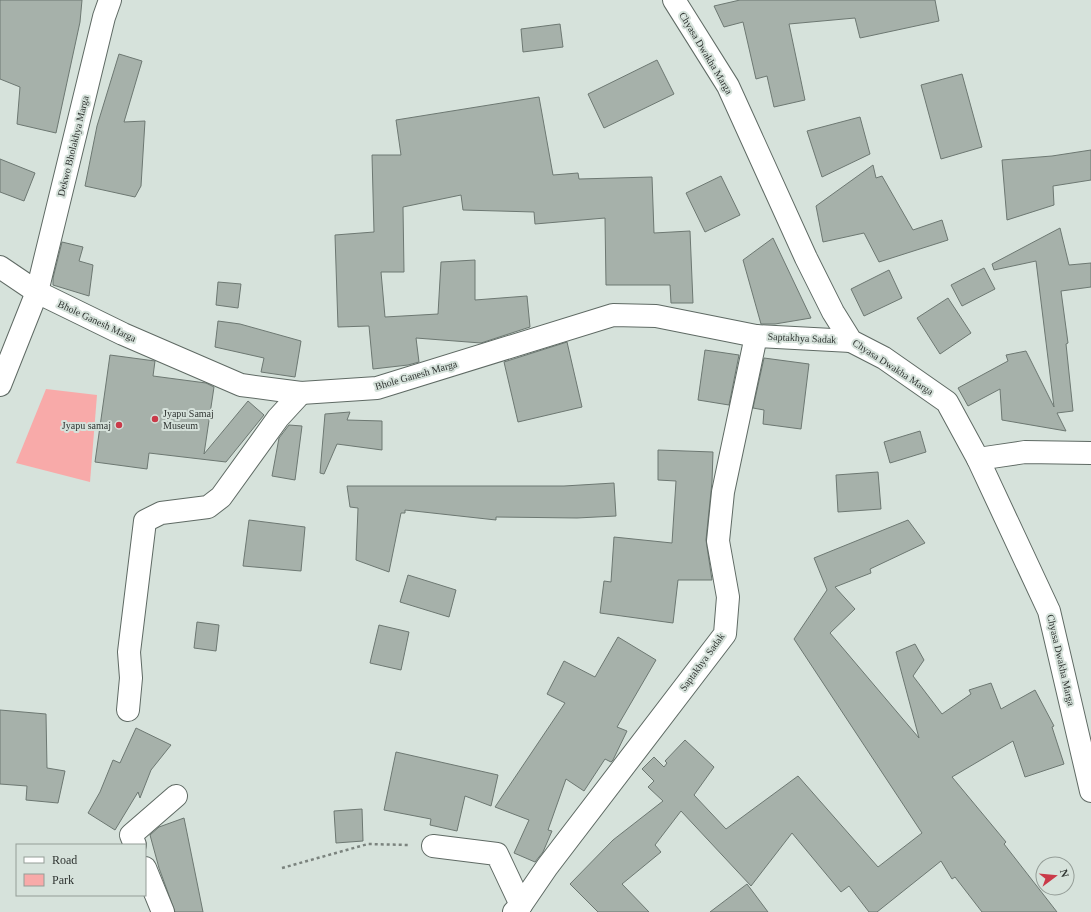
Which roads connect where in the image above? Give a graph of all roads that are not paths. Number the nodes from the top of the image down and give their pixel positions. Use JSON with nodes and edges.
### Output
{"nodes":[{"id":1,"x":110,"y":0,"type":"edge"},
{"id":2,"x":674,"y":0,"type":"edge"},
{"id":3,"x":0,"y":267,"type":"edge"},
{"id":4,"x":37,"y":292,"type":"junction"},
{"id":5,"x":756,"y":336,"type":"junction"},
{"id":6,"x":851,"y":341,"type":"junction"},
{"id":7,"x":0,"y":385,"type":"edge"},
{"id":8,"x":301,"y":393,"type":"junction"},
{"id":9,"x":1091,"y":453,"type":"edge"},
{"id":10,"x":978,"y":459,"type":"junction"},
{"id":11,"x":128,"y":710,"type":"dead end"},
{"id":12,"x":1091,"y":791,"type":"edge"},
{"id":13,"x":176,"y":796,"type":"dead end"},
{"id":14,"x":135,"y":844,"type":"edge"},
{"id":15,"x":433,"y":846,"type":"road end"},
{"id":16,"x":146,"y":870,"type":"edge"},
{"id":17,"x":518,"y":908,"type":"edge"},
{"id":18,"x":163,"y":912,"type":"edge"}],
"edges":[{"from":1,"to":4,"type":"street","name":"Dekwo Bholakhya Marga"},
{"from":2,"to":6,"type":"street","name":"Chyasa Dwakha Marga"},
{"from":3,"to":4,"type":"street","name":"Bhole Ganesh Marga"},
{"from":4,"to":7,"type":"street","name":"Dekwo Bholakhya Marga"},
{"from":4,"to":8,"type":"street","name":"Bhole Ganesh Marga"},
{"from":5,"to":6,"type":"street","name":"Saptakhya Sadak"},
{"from":5,"to":8,"type":"street","name":"Bhole Ganesh Marga"},
{"from":5,"to":17,"type":"street","name":"Saptakhya Sadak"},
{"from":6,"to":10,"type":"street","name":"Chyasa Dwakha Marga"},
{"from":8,"to":11,"type":"street"},
{"from":9,"to":10,"type":"street"},
{"from":10,"to":12,"type":"street","name":"Chyasa Dwakha Marga"},
{"from":13,"to":14,"type":"street"},
{"from":15,"to":17,"type":"street"},
{"from":16,"to":18,"type":"street"}]}
